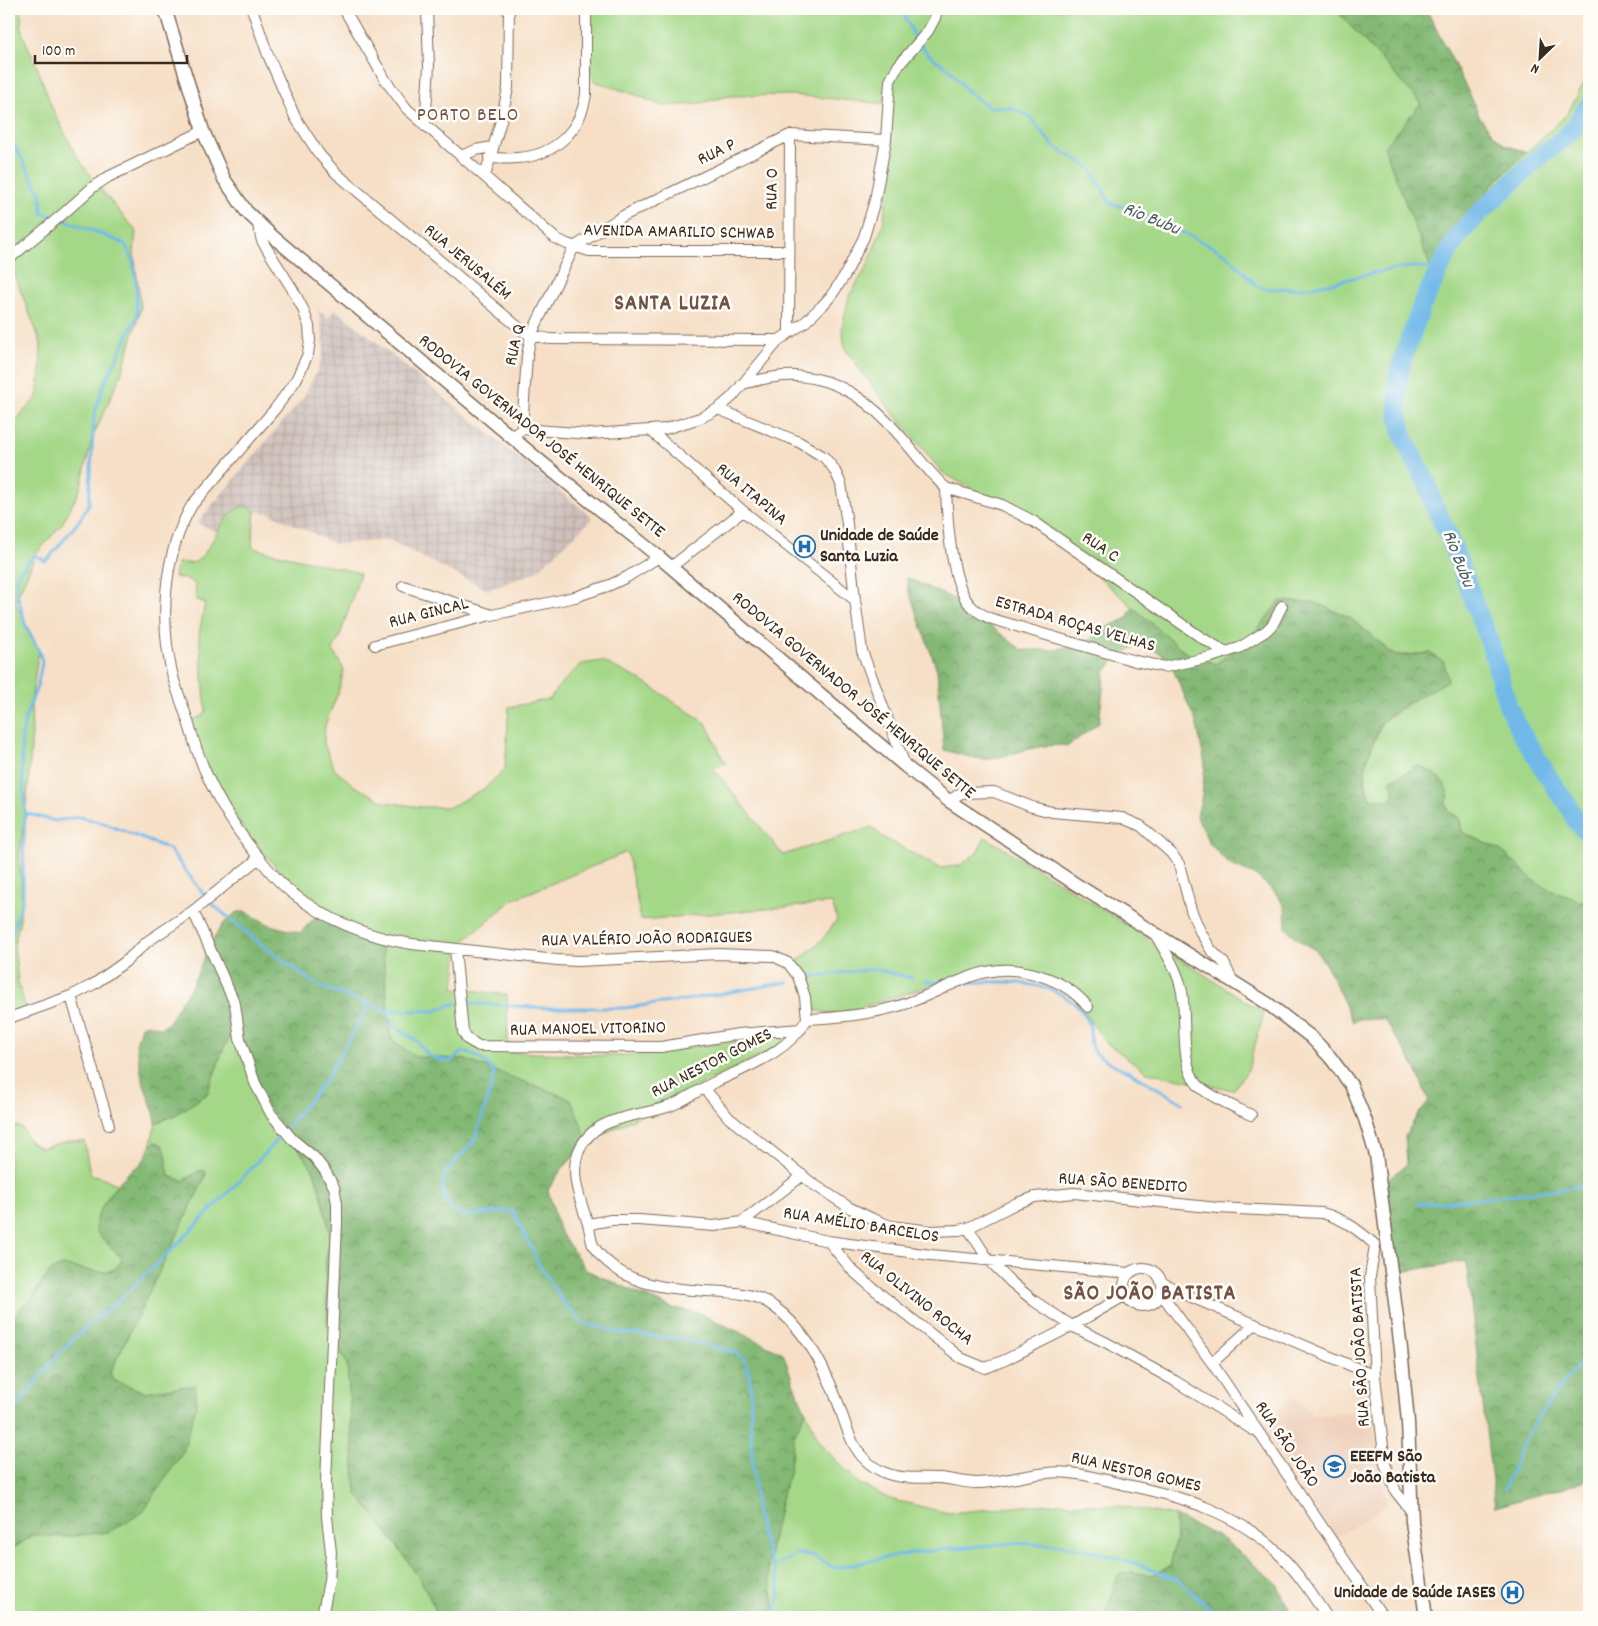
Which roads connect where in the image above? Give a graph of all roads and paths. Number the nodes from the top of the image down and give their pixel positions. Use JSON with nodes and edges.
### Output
{"nodes":[{"id":1,"x":165,"y":9,"type":"edge"},
{"id":2,"x":252,"y":9,"type":"edge"},
{"id":3,"x":344,"y":9,"type":"edge"},
{"id":4,"x":427,"y":9,"type":"edge"},
{"id":5,"x":509,"y":9,"type":"edge"},
{"id":6,"x":586,"y":9,"type":"edge"},
{"id":7,"x":936,"y":9,"type":"edge"},
{"id":8,"x":425,"y":126,"type":"junction"},
{"id":9,"x":203,"y":132,"type":"junction"},
{"id":10,"x":790,"y":135,"type":"junction"},
{"id":11,"x":886,"y":140,"type":"junction"},
{"id":12,"x":491,"y":153,"type":"junction"},
{"id":13,"x":461,"y":156,"type":"junction"},
{"id":14,"x":485,"y":176,"type":"junction"},
{"id":15,"x":257,"y":222,"type":"junction"},
{"id":16,"x":574,"y":247,"type":"junction"},
{"id":17,"x":788,"y":252,"type":"junction"},
{"id":18,"x":9,"y":259,"type":"edge"},
{"id":19,"x":789,"y":333,"type":"junction"},
{"id":20,"x":531,"y":335,"type":"junction"},
{"id":21,"x":780,"y":340,"type":"junction"},
{"id":22,"x":742,"y":384,"type":"junction"},
{"id":23,"x":718,"y":409,"type":"junction"},
{"id":24,"x":651,"y":431,"type":"junction"},
{"id":25,"x":516,"y":433,"type":"junction"},
{"id":26,"x":946,"y":488,"type":"junction"},
{"id":27,"x":744,"y":510,"type":"junction"},
{"id":28,"x":659,"y":557,"type":"junction"},
{"id":29,"x":671,"y":567,"type":"junction"},
{"id":30,"x":403,"y":586,"type":"dead end"},
{"id":31,"x":855,"y":600,"type":"junction"},
{"id":32,"x":1282,"y":606,"type":"dead end"},
{"id":33,"x":492,"y":615,"type":"junction"},
{"id":34,"x":375,"y":645,"type":"dead end"},
{"id":35,"x":1226,"y":652,"type":"junction"},
{"id":36,"x":905,"y":766,"type":"junction"},
{"id":37,"x":949,"y":800,"type":"junction"},
{"id":38,"x":259,"y":858,"type":"junction"},
{"id":39,"x":193,"y":911,"type":"junction"},
{"id":40,"x":1154,"y":933,"type":"junction"},
{"id":41,"x":455,"y":949,"type":"junction"},
{"id":42,"x":1233,"y":982,"type":"junction"},
{"id":43,"x":71,"y":996,"type":"junction"},
{"id":44,"x":1088,"y":1007,"type":"dead end"},
{"id":45,"x":9,"y":1018,"type":"edge"},
{"id":46,"x":807,"y":1019,"type":"junction"},
{"id":47,"x":801,"y":1029,"type":"junction"},
{"id":48,"x":704,"y":1088,"type":"junction"},
{"id":49,"x":1251,"y":1115,"type":"dead end"},
{"id":50,"x":109,"y":1125,"type":"dead end"},
{"id":51,"x":803,"y":1175,"type":"junction"},
{"id":52,"x":742,"y":1222,"type":"junction"},
{"id":53,"x":589,"y":1224,"type":"junction"},
{"id":54,"x":968,"y":1228,"type":"junction"},
{"id":55,"x":828,"y":1241,"type":"junction"},
{"id":56,"x":1381,"y":1244,"type":"junction"},
{"id":57,"x":988,"y":1259,"type":"junction"},
{"id":58,"x":1129,"y":1273,"type":"junction"},
{"id":59,"x":1161,"y":1287,"type":"junction"},
{"id":60,"x":1126,"y":1295,"type":"junction"},
{"id":61,"x":1255,"y":1324,"type":"junction"},
{"id":62,"x":1072,"y":1326,"type":"junction"},
{"id":63,"x":1212,"y":1364,"type":"junction"},
{"id":64,"x":1375,"y":1376,"type":"junction"},
{"id":65,"x":1256,"y":1432,"type":"junction"},
{"id":66,"x":1412,"y":1512,"type":"junction"},
{"id":67,"x":322,"y":1617,"type":"edge"},
{"id":68,"x":1327,"y":1617,"type":"edge"},
{"id":69,"x":1382,"y":1617,"type":"edge"},
{"id":70,"x":1426,"y":1617,"type":"edge"}],
"edges":[{"from":1,"to":9,"type":"main road","name":"RODOVIA GOVERNADOR JOSÉ HENRIQUE SETTE"},
{"from":2,"to":20,"type":"street","name":"RUA JERUSALÉM"},
{"from":3,"to":8,"type":"street","name":"AVENIDA AMARILIO SCHWAB"},
{"from":4,"to":8,"type":"street"},
{"from":5,"to":12,"type":"street"},
{"from":6,"to":12,"type":"street"},
{"from":7,"to":11,"type":"street"},
{"from":8,"to":13,"type":"street","name":"AVENIDA AMARILIO SCHWAB"},
{"from":9,"to":15,"type":"main road","name":"RODOVIA GOVERNADOR JOSÉ HENRIQUE SETTE"},
{"from":9,"to":18,"type":"street"},
{"from":10,"to":11,"type":"street","name":"RUA P"},
{"from":10,"to":16,"type":"street","name":"RUA P"},
{"from":10,"to":17,"type":"street","name":"RUA O"},
{"from":11,"to":19,"type":"street"},
{"from":12,"to":13,"type":"street"},
{"from":12,"to":14,"type":"street"},
{"from":13,"to":14,"type":"street","name":"AVENIDA AMARILIO SCHWAB"},
{"from":14,"to":16,"type":"street","name":"AVENIDA AMARILIO SCHWAB"},
{"from":15,"to":25,"type":"main road","name":"RODOVIA GOVERNADOR JOSÉ HENRIQUE SETTE"},
{"from":15,"to":38,"type":"street","name":"RUA VALÉRIO JOÃO RODRIGUES"},
{"from":16,"to":17,"type":"street","name":"AVENIDA AMARILIO SCHWAB"},
{"from":16,"to":20,"type":"street","name":"RUA Q"},
{"from":17,"to":19,"type":"street","name":"RUA O"},
{"from":19,"to":21,"type":"street"},
{"from":20,"to":21,"type":"street","name":"RUA JERUSALÉM"},
{"from":20,"to":25,"type":"street","name":"RUA Q"},
{"from":21,"to":22,"type":"street"},
{"from":22,"to":23,"type":"street"},
{"from":22,"to":26,"type":"street"},
{"from":23,"to":24,"type":"street"},
{"from":23,"to":31,"type":"street"},
{"from":24,"to":25,"type":"street"},
{"from":24,"to":27,"type":"street","name":"RUA ITAPINA"},
{"from":25,"to":28,"type":"main road","name":"RODOVIA GOVERNADOR JOSÉ HENRIQUE SETTE"},
{"from":26,"to":35,"type":"street","name":"RUA C"},
{"from":26,"to":35,"type":"street","name":"ESTRADA ROÇAS VELHAS"},
{"from":27,"to":29,"type":"street"},
{"from":27,"to":31,"type":"street","name":"RUA ITAPINA"},
{"from":28,"to":29,"type":"main road","name":"RODOVIA GOVERNADOR JOSÉ HENRIQUE SETTE"},
{"from":28,"to":33,"type":"street","name":"RUA GINCAL"},
{"from":29,"to":36,"type":"main road","name":"RODOVIA GOVERNADOR JOSÉ HENRIQUE SETTE"},
{"from":30,"to":33,"type":"street"},
{"from":31,"to":36,"type":"street"},
{"from":32,"to":35,"type":"street","name":"ESTRADA ROÇAS VELHAS"},
{"from":33,"to":34,"type":"street","name":"RUA GINCAL"},
{"from":36,"to":37,"type":"main road","name":"RODOVIA GOVERNADOR JOSÉ HENRIQUE SETTE"},
{"from":37,"to":40,"type":"main road","name":"RODOVIA GOVERNADOR JOSÉ HENRIQUE SETTE"},
{"from":37,"to":42,"type":"street"},
{"from":38,"to":39,"type":"street"},
{"from":38,"to":41,"type":"street","name":"RUA VALÉRIO JOÃO RODRIGUES"},
{"from":39,"to":43,"type":"street"},
{"from":39,"to":67,"type":"street"},
{"from":40,"to":42,"type":"main road","name":"RODOVIA GOVERNADOR JOSÉ HENRIQUE SETTE"},
{"from":40,"to":49,"type":"street"},
{"from":41,"to":46,"type":"street","name":"RUA VALÉRIO JOÃO RODRIGUES"},
{"from":41,"to":47,"type":"street","name":"RUA MANOEL VITORINO"},
{"from":42,"to":56,"type":"main road","name":"RODOVIA GOVERNADOR JOSÉ HENRIQUE SETTE"},
{"from":43,"to":45,"type":"street"},
{"from":43,"to":50,"type":"street"},
{"from":44,"to":46,"type":"street"},
{"from":46,"to":47,"type":"street","name":"RUA NESTOR GOMES"},
{"from":47,"to":48,"type":"street","name":"RUA NESTOR GOMES"},
{"from":48,"to":51,"type":"street","name":"RUA SÃO BENEDITO"},
{"from":48,"to":53,"type":"street","name":"RUA NESTOR GOMES"},
{"from":51,"to":52,"type":"street"},
{"from":51,"to":54,"type":"street","name":"RUA SÃO BENEDITO"},
{"from":52,"to":53,"type":"street","name":"RUA AMÉLIO BARCELOS"},
{"from":52,"to":55,"type":"street","name":"RUA AMÉLIO BARCELOS"},
{"from":53,"to":68,"type":"street","name":"RUA NESTOR GOMES"},
{"from":54,"to":56,"type":"street","name":"RUA SÃO BENEDITO"},
{"from":54,"to":57,"type":"street"},
{"from":55,"to":57,"type":"street","name":"RUA AMÉLIO BARCELOS"},
{"from":55,"to":62,"type":"street","name":"RUA OLIVINO ROCHA"},
{"from":56,"to":64,"type":"street","name":"RUA SÃO JOÃO BATISTA"},
{"from":56,"to":66,"type":"main road","name":"RODOVIA GOVERNADOR JOSÉ HENRIQUE SETTE"},
{"from":57,"to":58,"type":"street","name":"RUA AMÉLIO BARCELOS"},
{"from":57,"to":62,"type":"street"},
{"from":58,"to":59,"type":"street"},
{"from":58,"to":60,"type":"street"},
{"from":59,"to":60,"type":"street"},
{"from":59,"to":61,"type":"street"},
{"from":59,"to":63,"type":"street","name":"RUA SÃO JOÃO"},
{"from":60,"to":62,"type":"street","name":"RUA OLIVINO ROCHA"},
{"from":61,"to":63,"type":"street"},
{"from":61,"to":64,"type":"street"},
{"from":62,"to":65,"type":"street"},
{"from":63,"to":65,"type":"street","name":"RUA SÃO JOÃO"},
{"from":64,"to":66,"type":"street","name":"RUA SÃO JOÃO BATISTA"},
{"from":65,"to":69,"type":"street","name":"RUA SÃO JOÃO"},
{"from":66,"to":70,"type":"main road","name":"RODOVIA GOVERNADOR JOSÉ HENRIQUE SETTE"}]}
